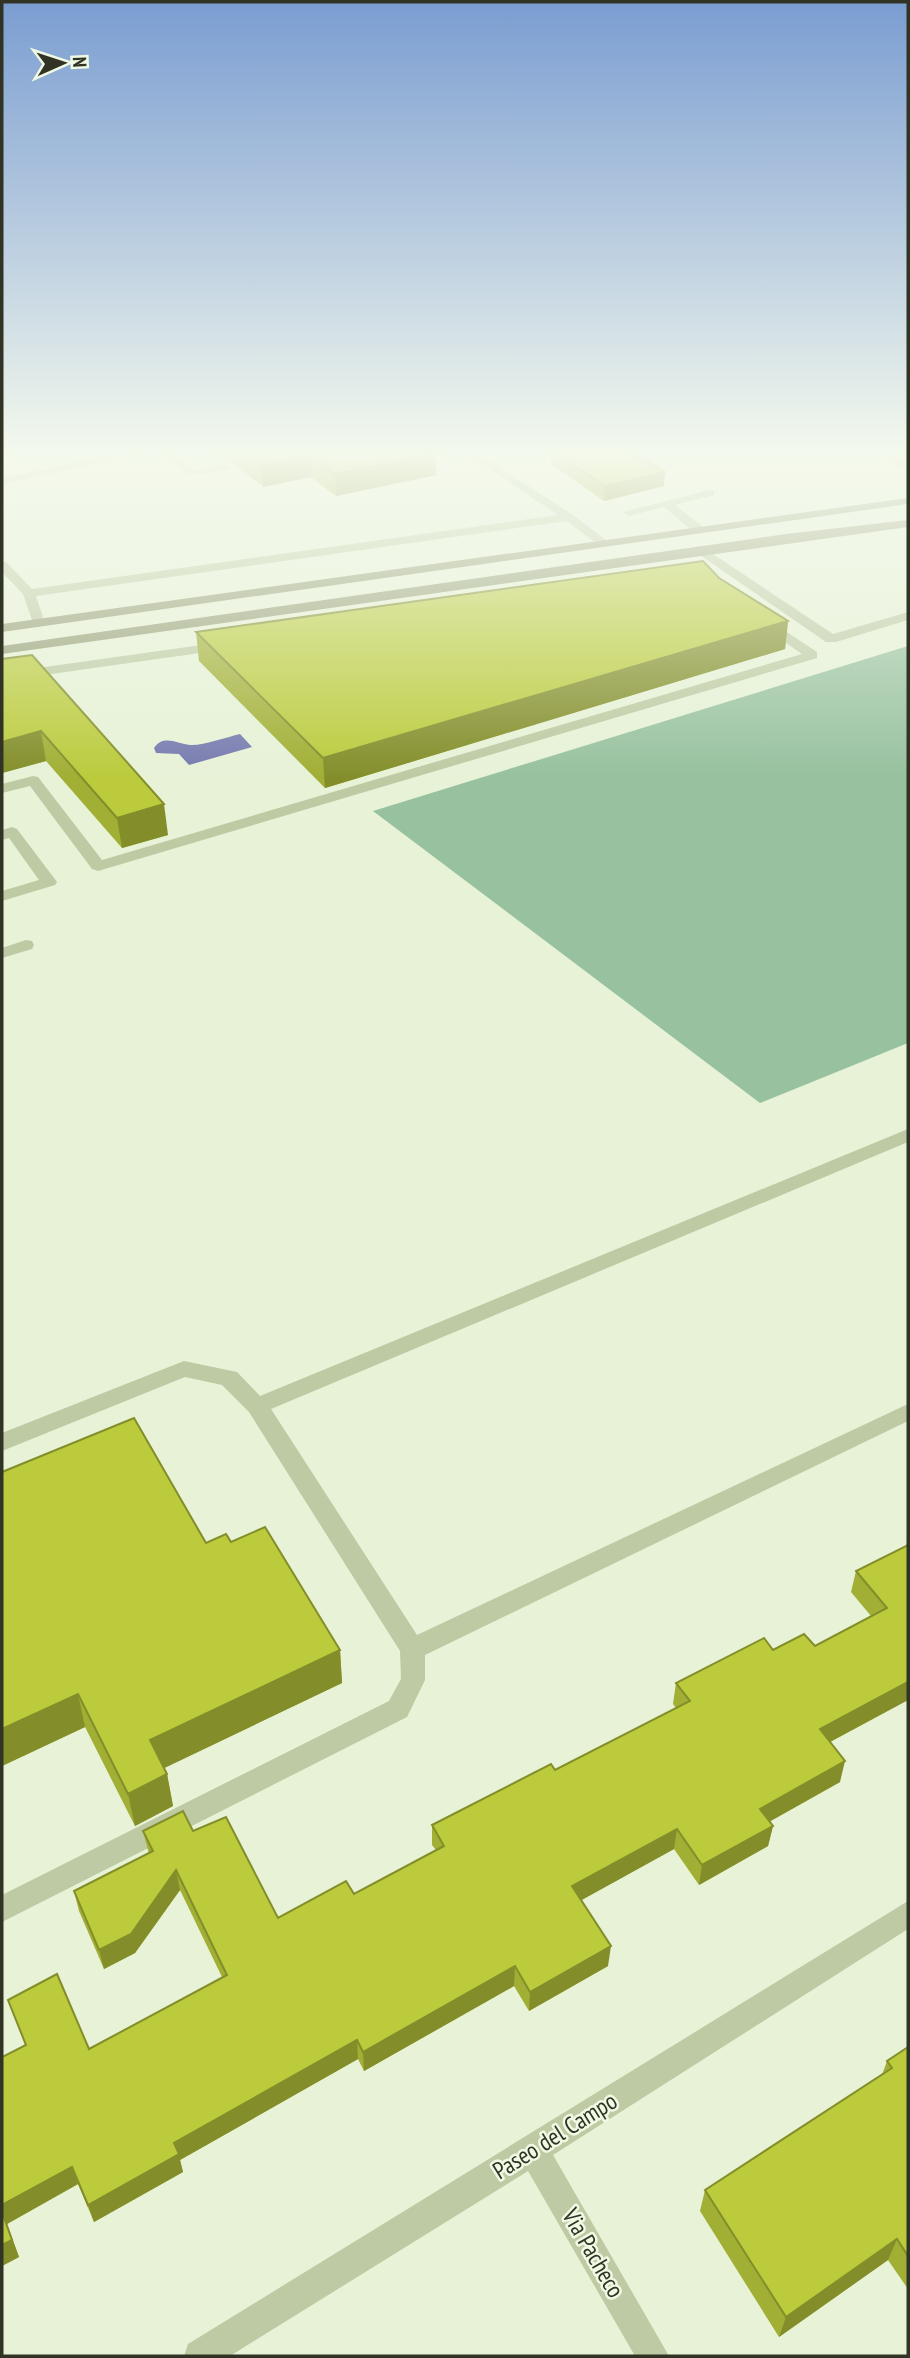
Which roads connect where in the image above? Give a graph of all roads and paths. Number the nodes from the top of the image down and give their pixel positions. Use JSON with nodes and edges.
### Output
{"nodes":[{"id":1,"x":264,"y":558,"type":"edge"},
{"id":2,"x":496,"y":558,"type":"edge"},
{"id":3,"x":648,"y":558,"type":"edge"},
{"id":4,"x":664,"y":558,"type":"edge"},
{"id":5,"x":713,"y":558,"type":"edge"},
{"id":6,"x":2,"y":565,"type":"edge"},
{"id":7,"x":674,"y":568,"type":"edge"},
{"id":8,"x":29,"y":593,"type":"junction"},
{"id":9,"x":371,"y":598,"type":"junction"},
{"id":10,"x":379,"y":610,"type":"edge"},
{"id":11,"x":756,"y":615,"type":"edge"},
{"id":12,"x":908,"y":616,"type":"edge"},
{"id":13,"x":39,"y":622,"type":"junction"},
{"id":14,"x":2,"y":628,"type":"edge"},
{"id":15,"x":234,"y":631,"type":"junction"},
{"id":16,"x":2,"y":650,"type":"edge"},
{"id":17,"x":2,"y":677,"type":"edge"},
{"id":18,"x":2,"y":789,"type":"edge"},
{"id":19,"x":2,"y":835,"type":"edge"},
{"id":20,"x":2,"y":896,"type":"edge"},
{"id":21,"x":26,"y":945,"type":"dead end"},
{"id":22,"x":2,"y":953,"type":"edge"},
{"id":23,"x":908,"y":1135,"type":"edge"},
{"id":24,"x":257,"y":1406,"type":"junction"},
{"id":25,"x":908,"y":1412,"type":"edge"},
{"id":26,"x":2,"y":1442,"type":"edge"},
{"id":27,"x":411,"y":1649,"type":"junction"},
{"id":28,"x":2,"y":1909,"type":"edge"},
{"id":29,"x":908,"y":1913,"type":"edge"},
{"id":30,"x":532,"y":2151,"type":"junction"},
{"id":31,"x":200,"y":2356,"type":"edge"},
{"id":32,"x":653,"y":2356,"type":"edge"}],
"edges":[{"from":1,"to":8,"type":"street"},
{"from":2,"to":13,"type":"main road"},
{"from":3,"to":9,"type":"main road"},
{"from":4,"to":7,"type":"street"},
{"from":5,"to":12,"type":"street"},
{"from":6,"to":8,"type":"street"},
{"from":8,"to":13,"type":"street"},
{"from":9,"to":10,"type":"street"},
{"from":9,"to":15,"type":"main road"},
{"from":11,"to":18,"type":"street"},
{"from":13,"to":14,"type":"main road"},
{"from":15,"to":16,"type":"main road"},
{"from":15,"to":17,"type":"street"},
{"from":19,"to":20,"type":"street"},
{"from":21,"to":22,"type":"lane"},
{"from":23,"to":24,"type":"street"},
{"from":24,"to":26,"type":"street"},
{"from":24,"to":27,"type":"street"},
{"from":25,"to":27,"type":"street"},
{"from":27,"to":28,"type":"street"},
{"from":29,"to":30,"type":"street","name":"Paseo del Campo"},
{"from":30,"to":31,"type":"street","name":"Paseo del Campo"},
{"from":30,"to":32,"type":"street","name":"Via Pacheco"}]}
